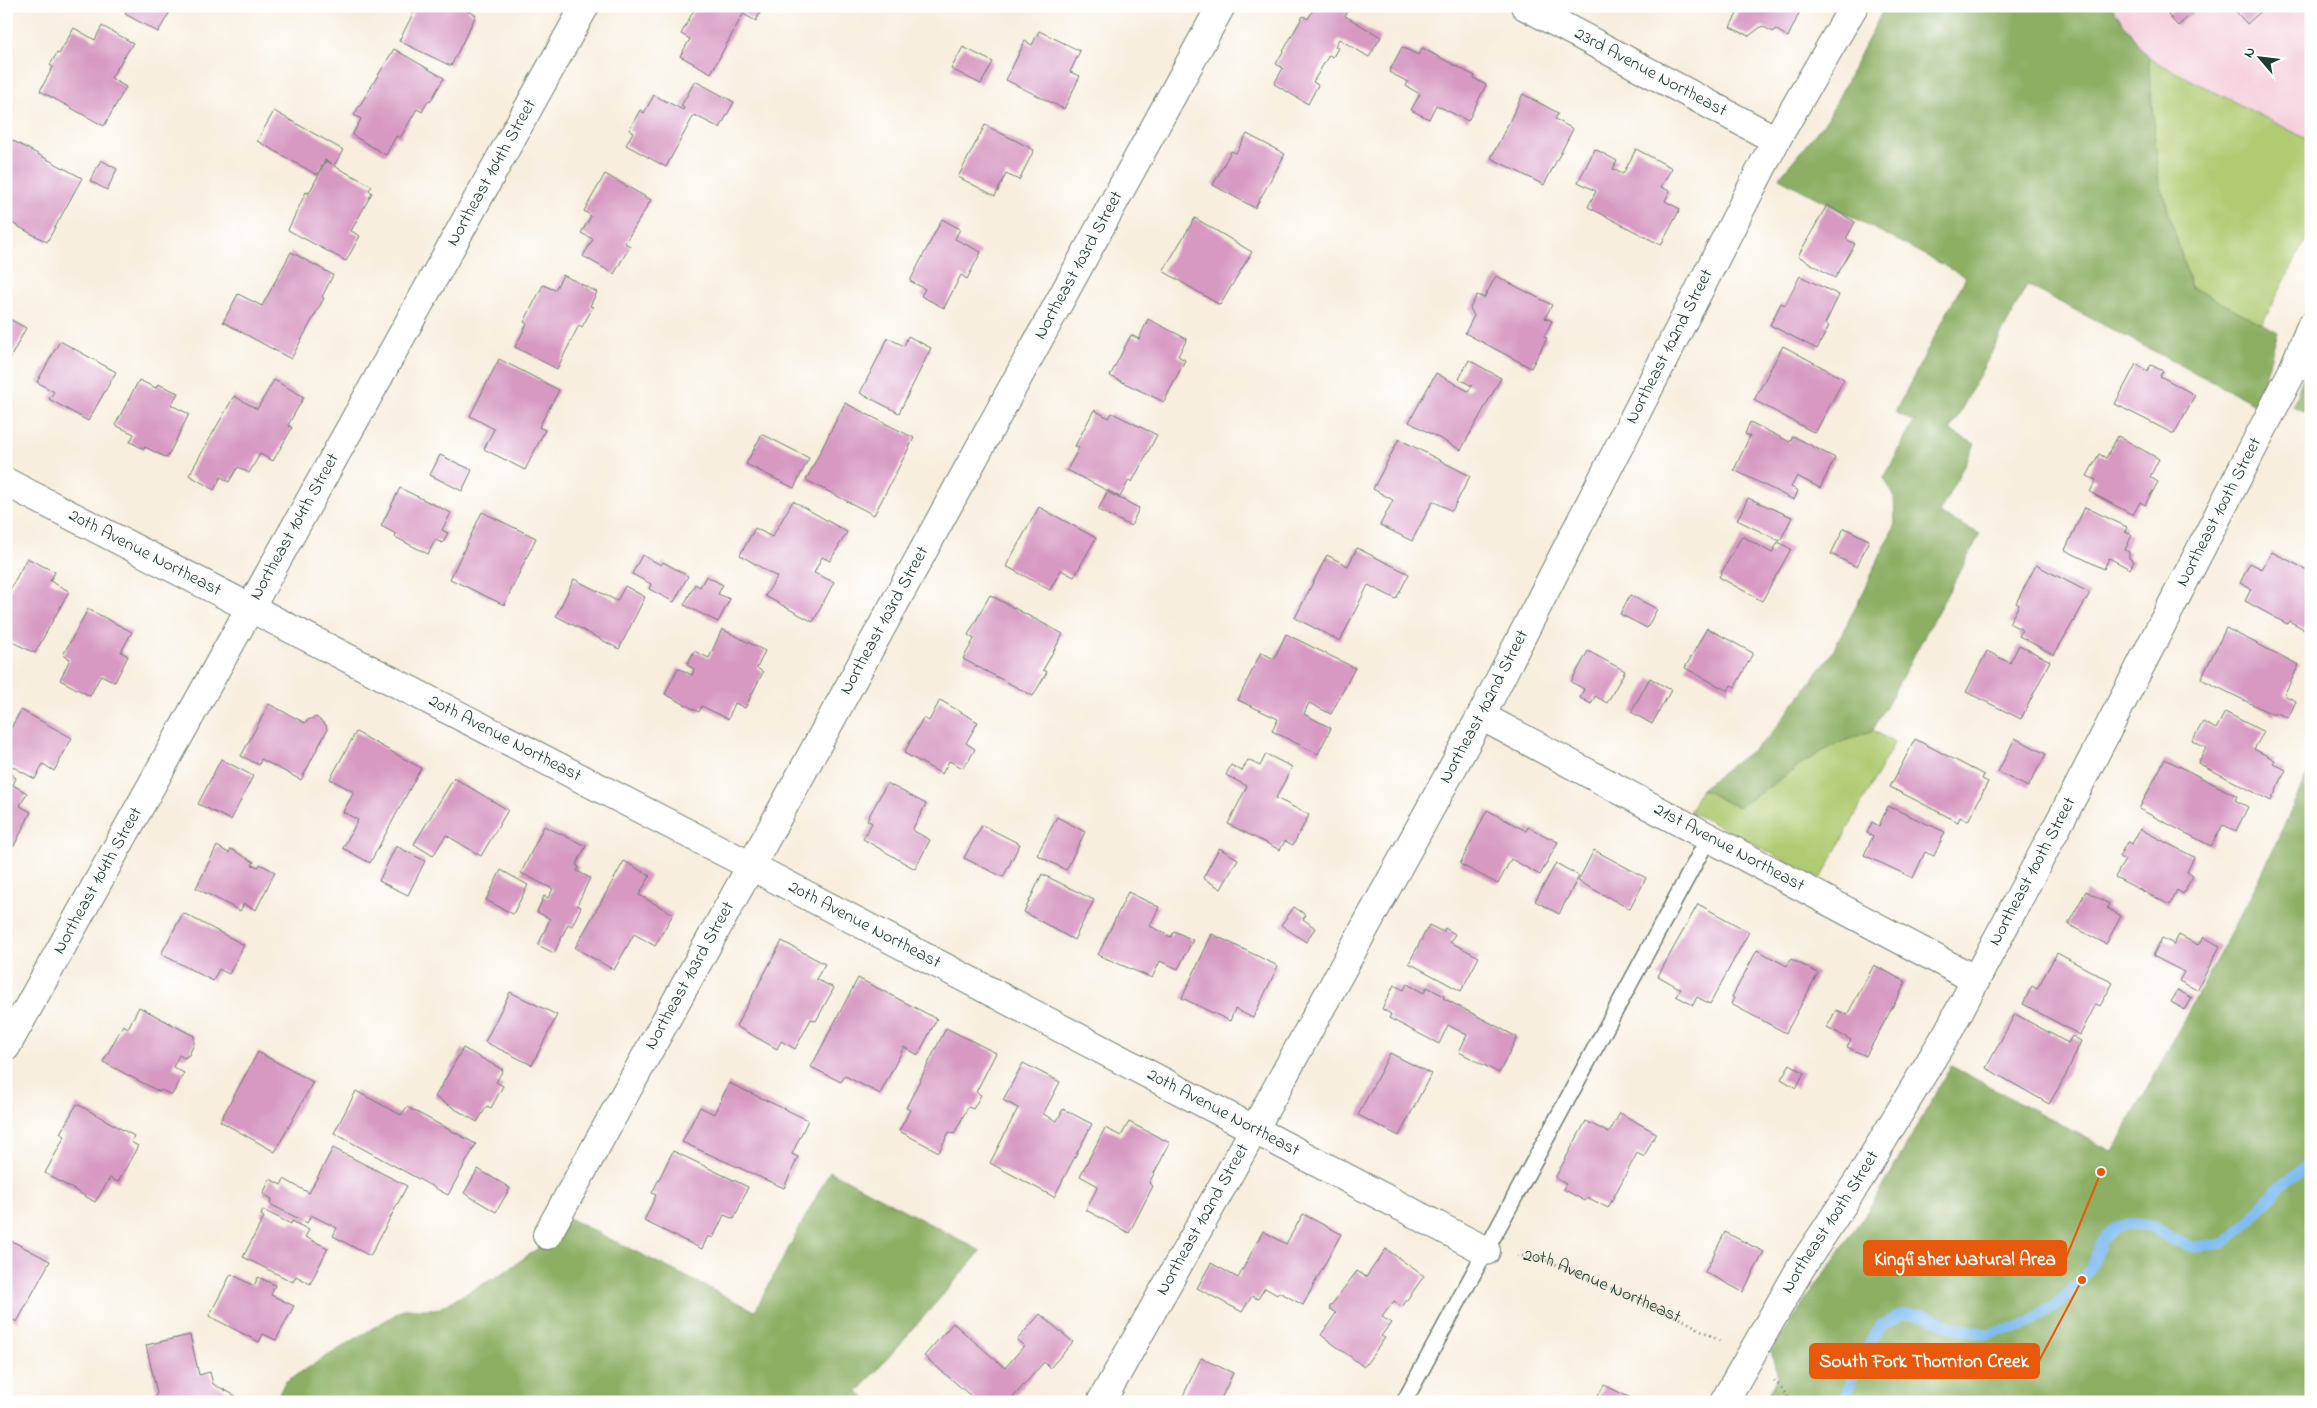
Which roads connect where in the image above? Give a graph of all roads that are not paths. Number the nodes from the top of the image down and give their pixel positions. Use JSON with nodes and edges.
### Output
{"nodes":[{"id":1,"x":585,"y":6,"type":"edge"},
{"id":2,"x":1221,"y":6,"type":"edge"},
{"id":3,"x":1526,"y":6,"type":"edge"},
{"id":4,"x":1854,"y":6,"type":"edge"},
{"id":5,"x":1776,"y":140,"type":"junction"},
{"id":6,"x":2311,"y":326,"type":"edge"},
{"id":7,"x":6,"y":482,"type":"edge"},
{"id":8,"x":249,"y":607,"type":"junction"},
{"id":9,"x":1481,"y":716,"type":"junction"},
{"id":10,"x":1708,"y":837,"type":"junction"},
{"id":11,"x":751,"y":866,"type":"junction"},
{"id":12,"x":1976,"y":980,"type":"junction"},
{"id":13,"x":6,"y":1047,"type":"edge"},
{"id":14,"x":1255,"y":1128,"type":"junction"},
{"id":15,"x":547,"y":1235,"type":"dead end"},
{"id":16,"x":1486,"y":1250,"type":"junction"},
{"id":17,"x":1101,"y":1402,"type":"edge"},
{"id":18,"x":1404,"y":1402,"type":"edge"},
{"id":19,"x":1724,"y":1402,"type":"edge"}],
"edges":[{"from":1,"to":8,"type":"street","name":"Northeast 104th Street"},
{"from":2,"to":11,"type":"street","name":"Northeast 103rd Street"},
{"from":3,"to":5,"type":"street","name":"23rd Avenue Northeast"},
{"from":4,"to":5,"type":"street","name":"Northeast 102nd Street"},
{"from":5,"to":9,"type":"street","name":"Northeast 102nd Street"},
{"from":6,"to":12,"type":"street","name":"Northeast 100th Street"},
{"from":7,"to":8,"type":"street","name":"20th Avenue Northeast"},
{"from":8,"to":11,"type":"street","name":"20th Avenue Northeast"},
{"from":8,"to":13,"type":"street","name":"Northeast 104th Street"},
{"from":9,"to":10,"type":"street","name":"21st Avenue Northeast"},
{"from":9,"to":14,"type":"street","name":"Northeast 102nd Street"},
{"from":10,"to":12,"type":"street","name":"21st Avenue Northeast"},
{"from":10,"to":16,"type":"lane"},
{"from":11,"to":14,"type":"street","name":"20th Avenue Northeast"},
{"from":11,"to":15,"type":"street","name":"Northeast 103rd Street"},
{"from":12,"to":19,"type":"street","name":"Northeast 100th Street"},
{"from":14,"to":16,"type":"street","name":"20th Avenue Northeast"},
{"from":14,"to":17,"type":"street","name":"Northeast 102nd Street"},
{"from":16,"to":18,"type":"lane"}]}
